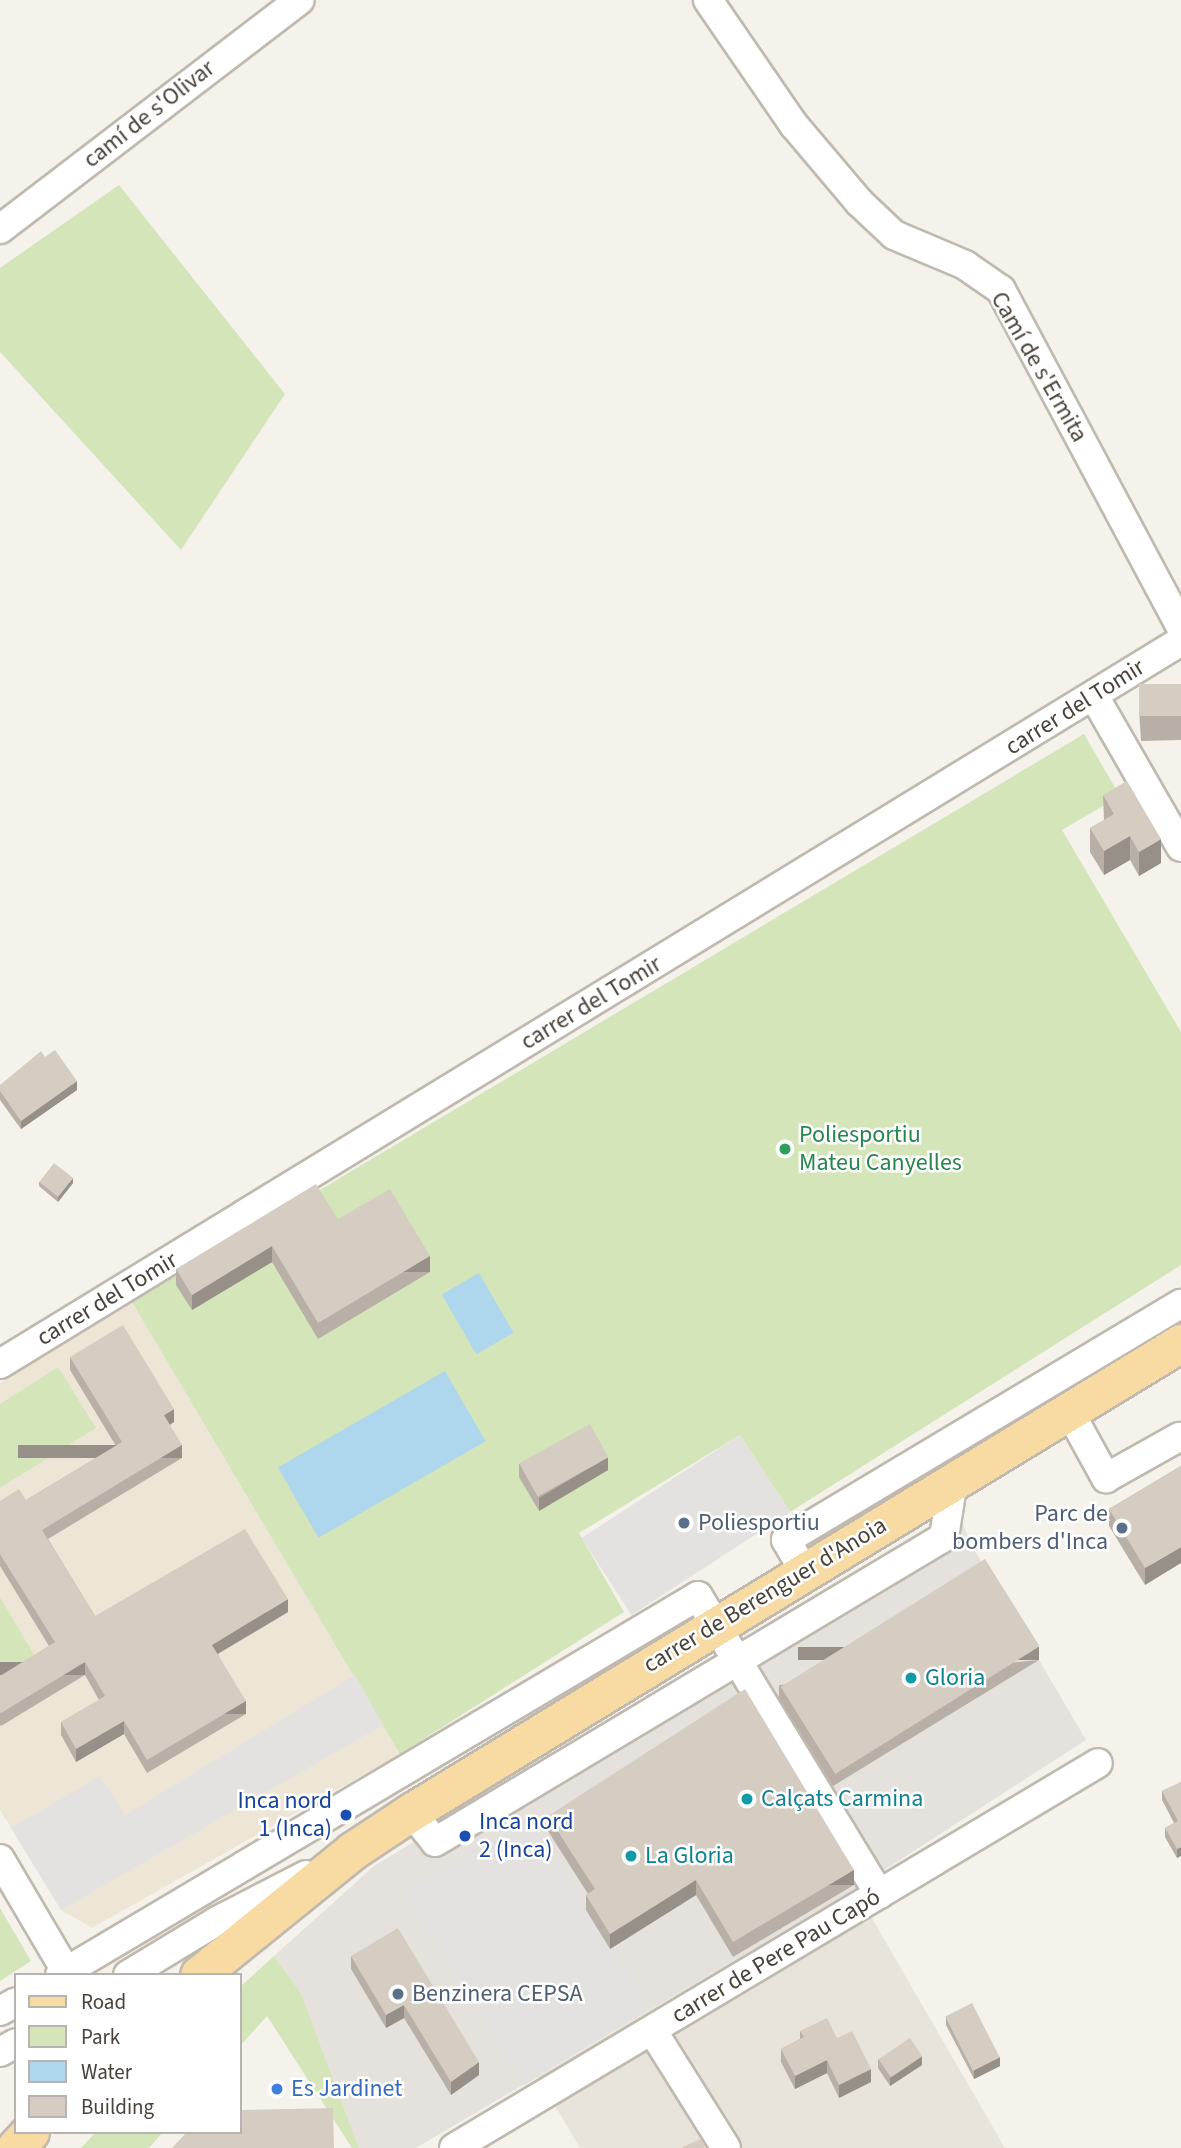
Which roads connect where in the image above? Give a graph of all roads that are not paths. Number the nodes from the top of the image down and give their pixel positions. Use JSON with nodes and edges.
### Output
{"nodes":[{"id":1,"x":299,"y":0,"type":"edge"},
{"id":2,"x":708,"y":0,"type":"edge"},
{"id":3,"x":0,"y":229,"type":"edge"},
{"id":4,"x":1181,"y":627,"type":"edge"},
{"id":5,"x":1181,"y":641,"type":"edge"},
{"id":6,"x":1094,"y":696,"type":"junction"},
{"id":7,"x":1181,"y":847,"type":"edge"},
{"id":8,"x":1181,"y":1304,"type":"edge"},
{"id":9,"x":1181,"y":1343,"type":"edge"},
{"id":10,"x":0,"y":1364,"type":"edge"},
{"id":11,"x":1069,"y":1411,"type":"junction"},
{"id":12,"x":1179,"y":1437,"type":"dead end"},
{"id":13,"x":953,"y":1481,"type":"junction"},
{"id":14,"x":804,"y":1571,"type":"junction"},
{"id":15,"x":715,"y":1625,"type":"junction"},
{"id":16,"x":738,"y":1661,"type":"junction"},
{"id":17,"x":1098,"y":1763,"type":"dead end"},
{"id":18,"x":411,"y":1812,"type":"junction"},
{"id":19,"x":352,"y":1851,"type":"junction"},
{"id":20,"x":0,"y":1859,"type":"edge"},
{"id":21,"x":879,"y":1894,"type":"junction"},
{"id":22,"x":63,"y":1973,"type":"edge"},
{"id":23,"x":131,"y":1973,"type":"edge"},
{"id":24,"x":201,"y":1973,"type":"edge"},
{"id":25,"x":652,"y":2030,"type":"junction"},
{"id":26,"x":28,"y":2134,"type":"edge"},
{"id":27,"x":15,"y":2148,"type":"edge"},
{"id":28,"x":454,"y":2148,"type":"edge"},
{"id":29,"x":726,"y":2148,"type":"edge"}],
"edges":[{"from":1,"to":3,"type":"street","name":"camí de s'Olivar"},
{"from":2,"to":4,"type":"street","name":"Camí de s'Ermita"},
{"from":5,"to":6,"type":"street","name":"carrer del Tomir"},
{"from":6,"to":7,"type":"street"},
{"from":6,"to":10,"type":"street","name":"carrer del Tomir"},
{"from":8,"to":14,"type":"street"},
{"from":9,"to":11,"type":"main road","name":"carrer de Berenguer d'Anoia"},
{"from":11,"to":12,"type":"street"},
{"from":11,"to":13,"type":"main road","name":"carrer de Berenguer d'Anoia"},
{"from":13,"to":14,"type":"main road","name":"carrer de Berenguer d'Anoia"},
{"from":13,"to":16,"type":"street"},
{"from":14,"to":15,"type":"main road","name":"carrer de Berenguer d'Anoia"},
{"from":15,"to":16,"type":"street"},
{"from":15,"to":18,"type":"main road","name":"carrer de Berenguer d'Anoia"},
{"from":15,"to":22,"type":"street"},
{"from":16,"to":18,"type":"street"},
{"from":16,"to":21,"type":"street"},
{"from":17,"to":21,"type":"street","name":"carrer de Pere Pau Capó"},
{"from":18,"to":19,"type":"main road","name":"carrer de Berenguer d'Anoia"},
{"from":19,"to":23,"type":"street"},
{"from":19,"to":24,"type":"main road","name":"carrer de Berenguer d'Anoia"},
{"from":20,"to":22,"type":"street"},
{"from":21,"to":25,"type":"street","name":"carrer de Pere Pau Capó"},
{"from":25,"to":28,"type":"street","name":"carrer de Pere Pau Capó"},
{"from":25,"to":29,"type":"street"},
{"from":26,"to":27,"type":"main road"}]}
